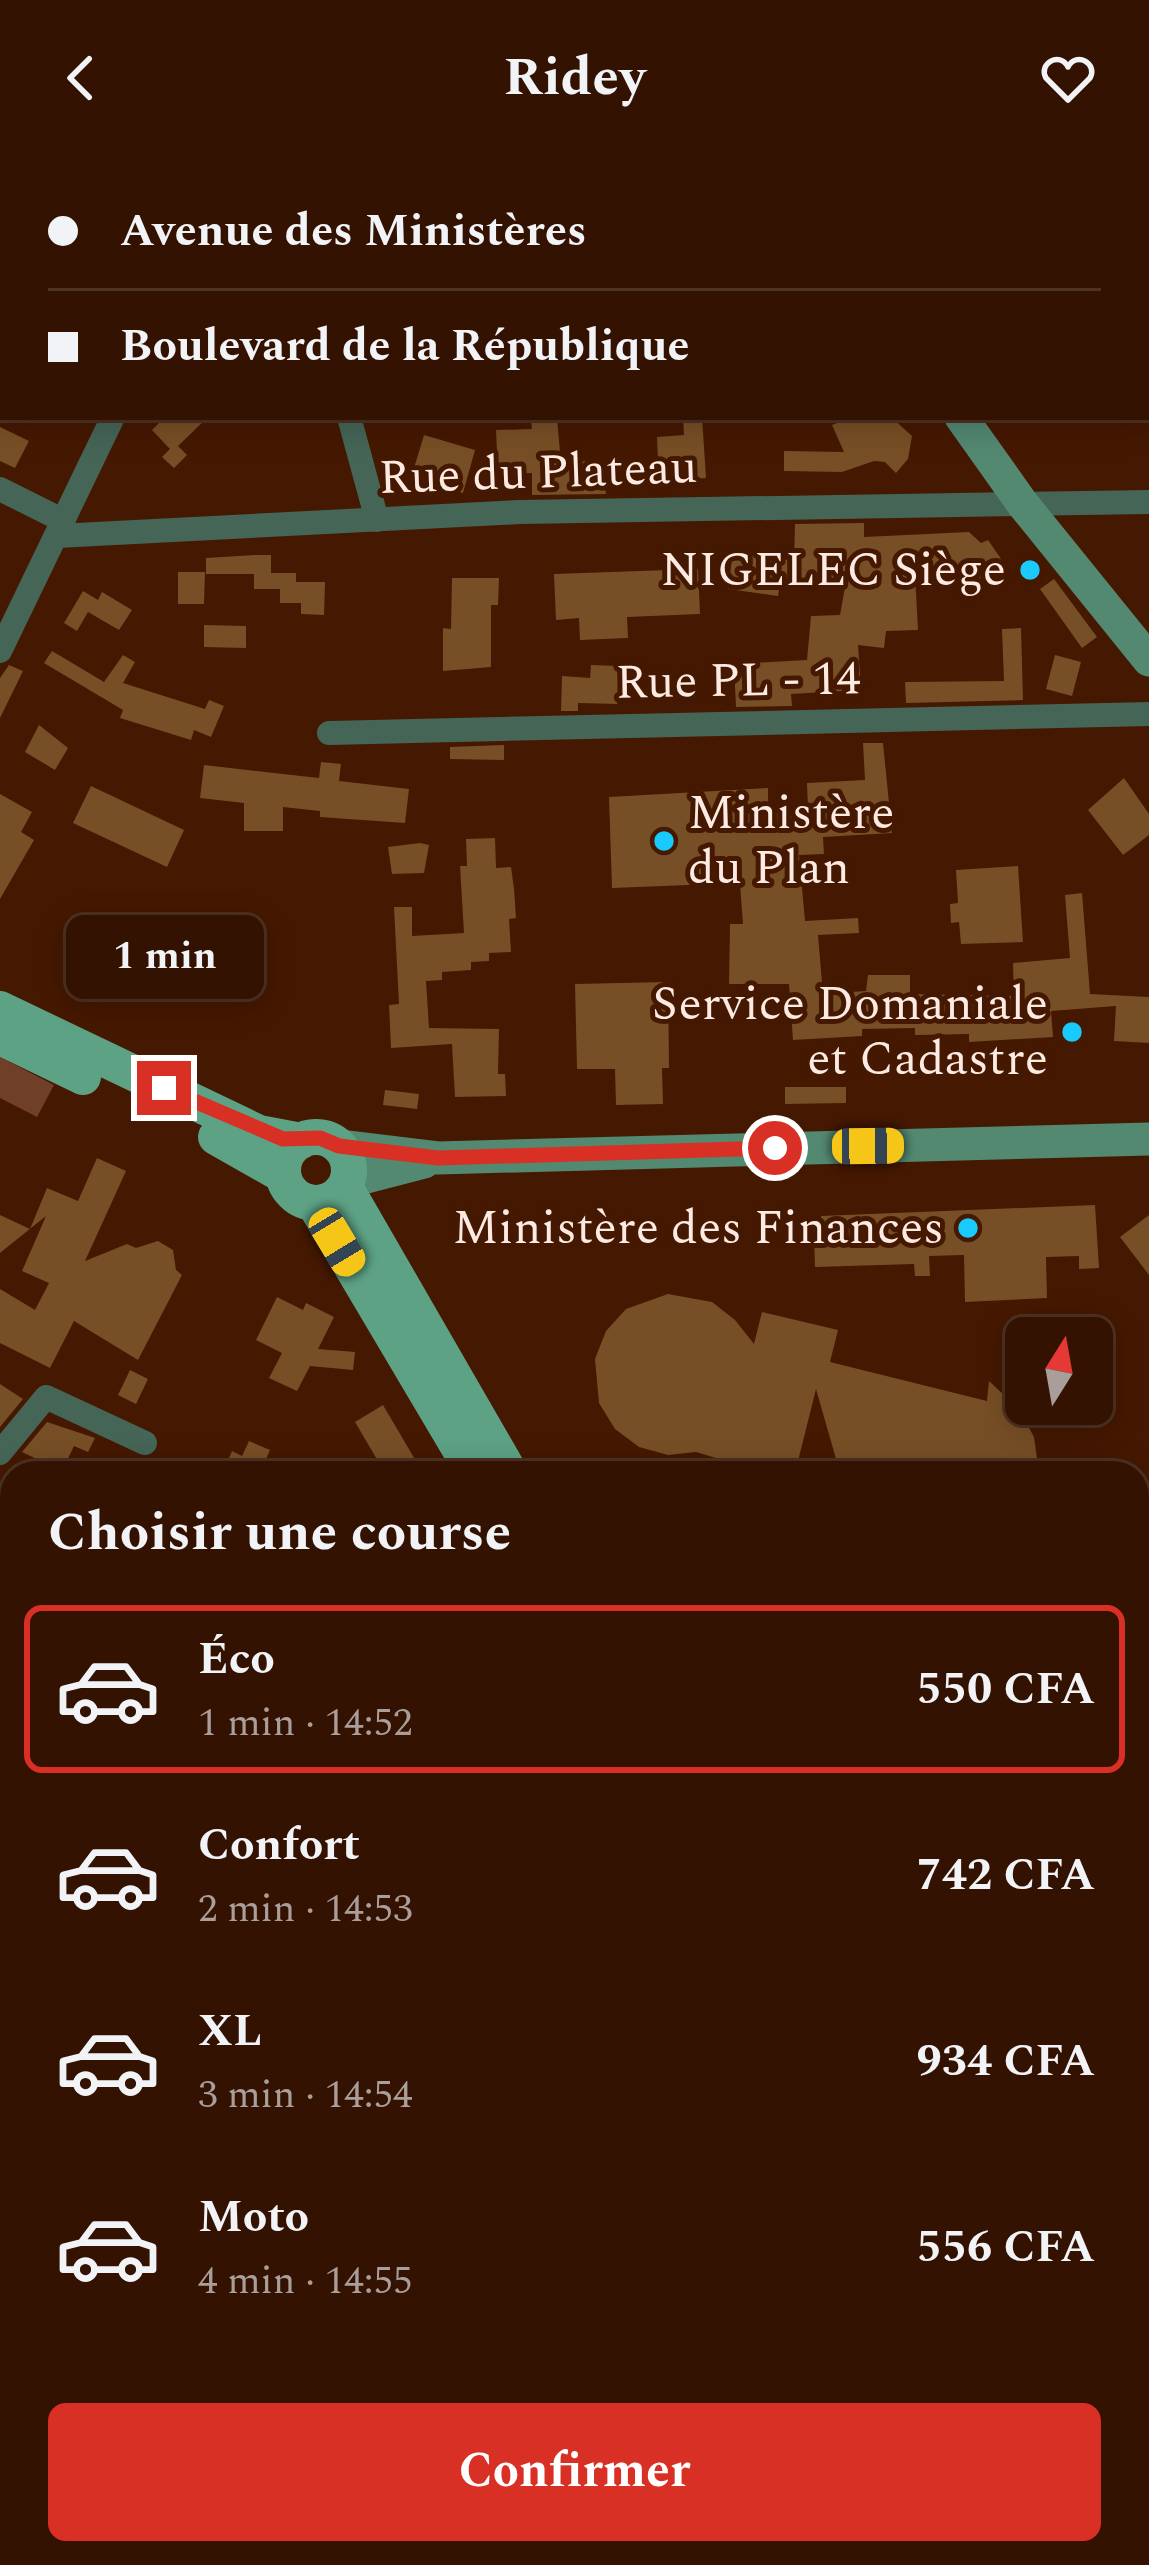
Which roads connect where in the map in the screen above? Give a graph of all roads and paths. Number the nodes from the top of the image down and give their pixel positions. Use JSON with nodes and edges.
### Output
{"nodes":[{"id":1,"x":112,"y":420,"type":"edge"},
{"id":2,"x":350,"y":420,"type":"edge"},
{"id":3,"x":963,"y":420,"type":"edge"},
{"id":4,"x":0,"y":489,"type":"edge"},
{"id":5,"x":1149,"y":502,"type":"edge"},
{"id":6,"x":1022,"y":503,"type":"junction"},
{"id":7,"x":377,"y":520,"type":"junction"},
{"id":8,"x":60,"y":528,"type":"junction"},
{"id":9,"x":0,"y":651,"type":"edge"},
{"id":10,"x":1149,"y":660,"type":"edge"},
{"id":11,"x":1149,"y":714,"type":"edge"},
{"id":12,"x":329,"y":733,"type":"dead end"},
{"id":13,"x":0,"y":1009,"type":"edge"},
{"id":14,"x":0,"y":1037,"type":"edge"},
{"id":15,"x":1149,"y":1139,"type":"edge"},
{"id":16,"x":301,"y":1141,"type":"junction"},
{"id":17,"x":339,"y":1146,"type":"junction"},
{"id":18,"x":438,"y":1158,"type":"junction"},
{"id":19,"x":283,"y":1175,"type":"junction"},
{"id":20,"x":335,"y":1191,"type":"junction"},
{"id":21,"x":145,"y":1443,"type":"dead end"},
{"id":22,"x":0,"y":1453,"type":"edge"},
{"id":23,"x":468,"y":1461,"type":"edge"},
{"id":24,"x":503,"y":1461,"type":"edge"}],
"edges":[{"from":1,"to":8,"type":"street"},
{"from":2,"to":7,"type":"street"},
{"from":3,"to":6,"type":"street"},
{"from":4,"to":8,"type":"street","name":"Rue du Plateau"},
{"from":5,"to":6,"type":"street","name":"Rue du Plateau"},
{"from":6,"to":7,"type":"street","name":"Rue du Plateau"},
{"from":6,"to":10,"type":"street"},
{"from":7,"to":8,"type":"street","name":"Rue du Plateau"},
{"from":8,"to":9,"type":"street"},
{"from":11,"to":12,"type":"street","name":"Rue PL - 14"},
{"from":13,"to":16,"type":"main road"},
{"from":14,"to":19,"type":"main road"},
{"from":15,"to":18,"type":"street"},
{"from":16,"to":17,"type":"main road"},
{"from":16,"to":19,"type":"main road"},
{"from":17,"to":18,"type":"street"},
{"from":17,"to":20,"type":"main road"},
{"from":18,"to":20,"type":"street"},
{"from":19,"to":20,"type":"main road"},
{"from":20,"to":23,"type":"main road"},
{"from":20,"to":24,"type":"main road"},
{"from":21,"to":22,"type":"street"}]}
